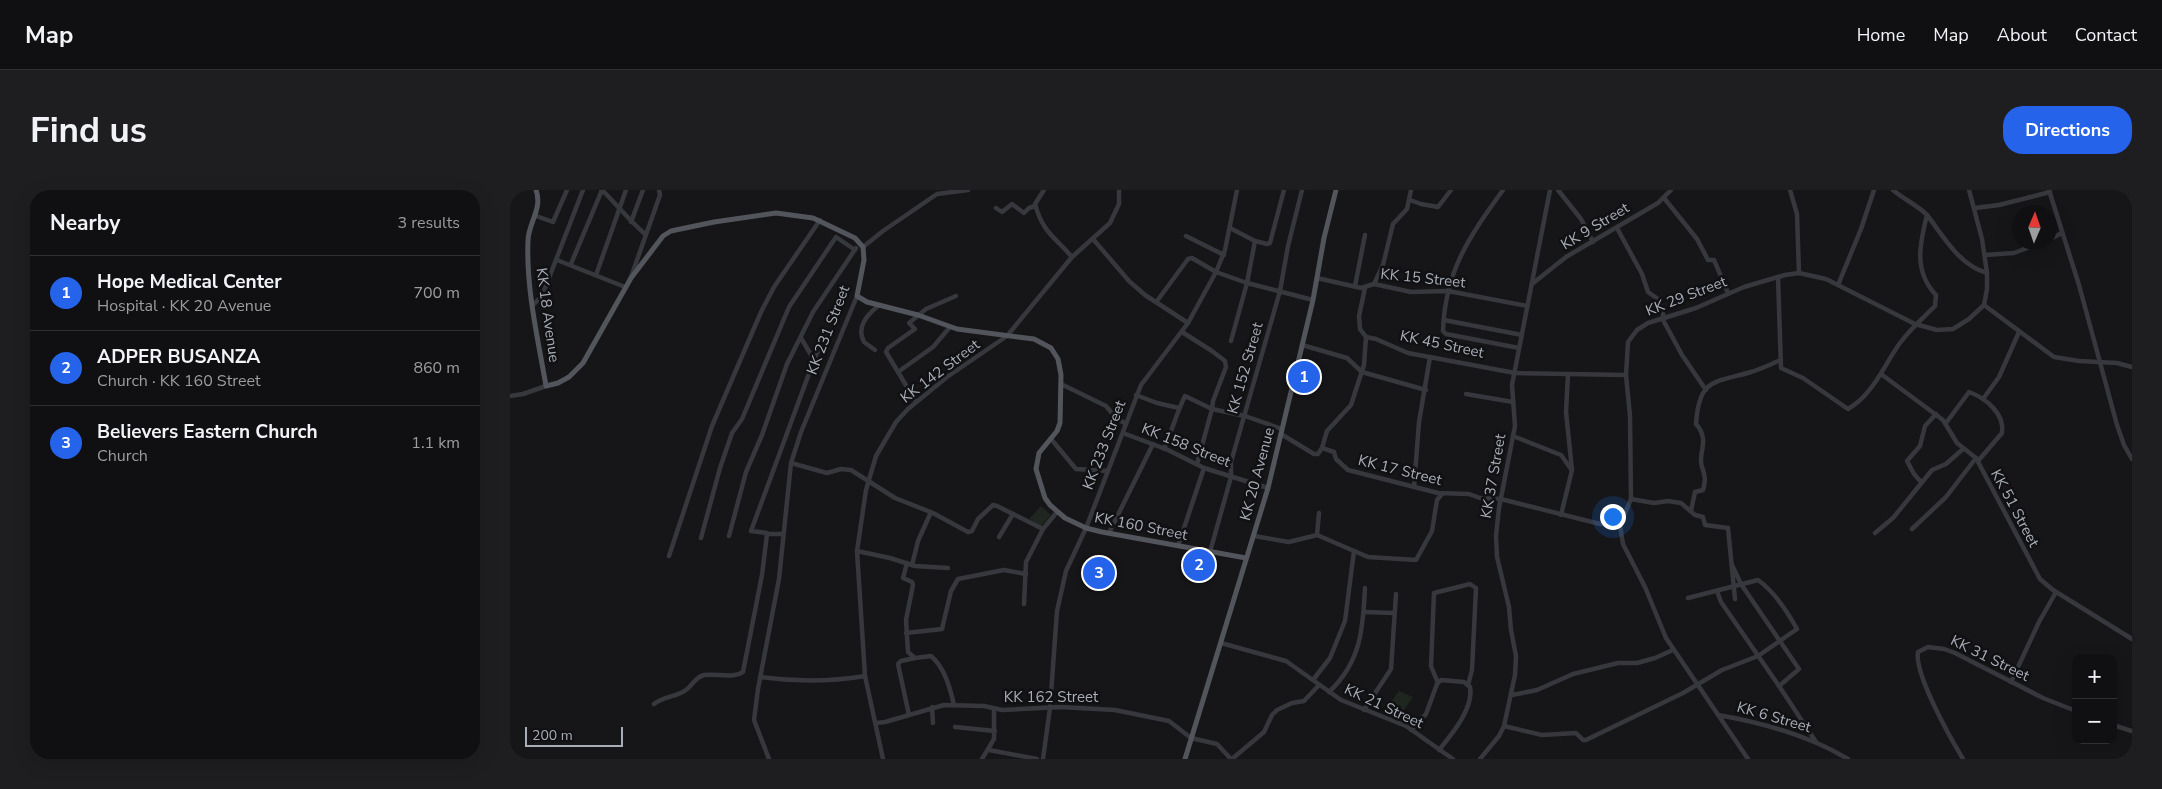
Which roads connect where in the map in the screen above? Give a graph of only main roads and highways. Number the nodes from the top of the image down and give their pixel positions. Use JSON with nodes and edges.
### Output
{"nodes":[{"id":1,"x":536,"y":190,"type":"edge"},
{"id":2,"x":1336,"y":190,"type":"edge"},
{"id":3,"x":857,"y":296,"type":"joint"},
{"id":4,"x":546,"y":386,"type":"joint"},
{"id":5,"x":1246,"y":558,"type":"junction"},
{"id":6,"x":1184,"y":759,"type":"edge"}],
"edges":[{"from":1,"to":4,"type":"main road","name":"KK 18 Avenue"},
{"from":2,"to":5,"type":"main road","name":"KK 20 Avenue"},
{"from":3,"to":4,"type":"main road","name":"KK 231 Street"},
{"from":3,"to":5,"type":"main road","name":"KK 160 Street"},
{"from":5,"to":6,"type":"main road","name":"KK 20 Avenue"}]}
